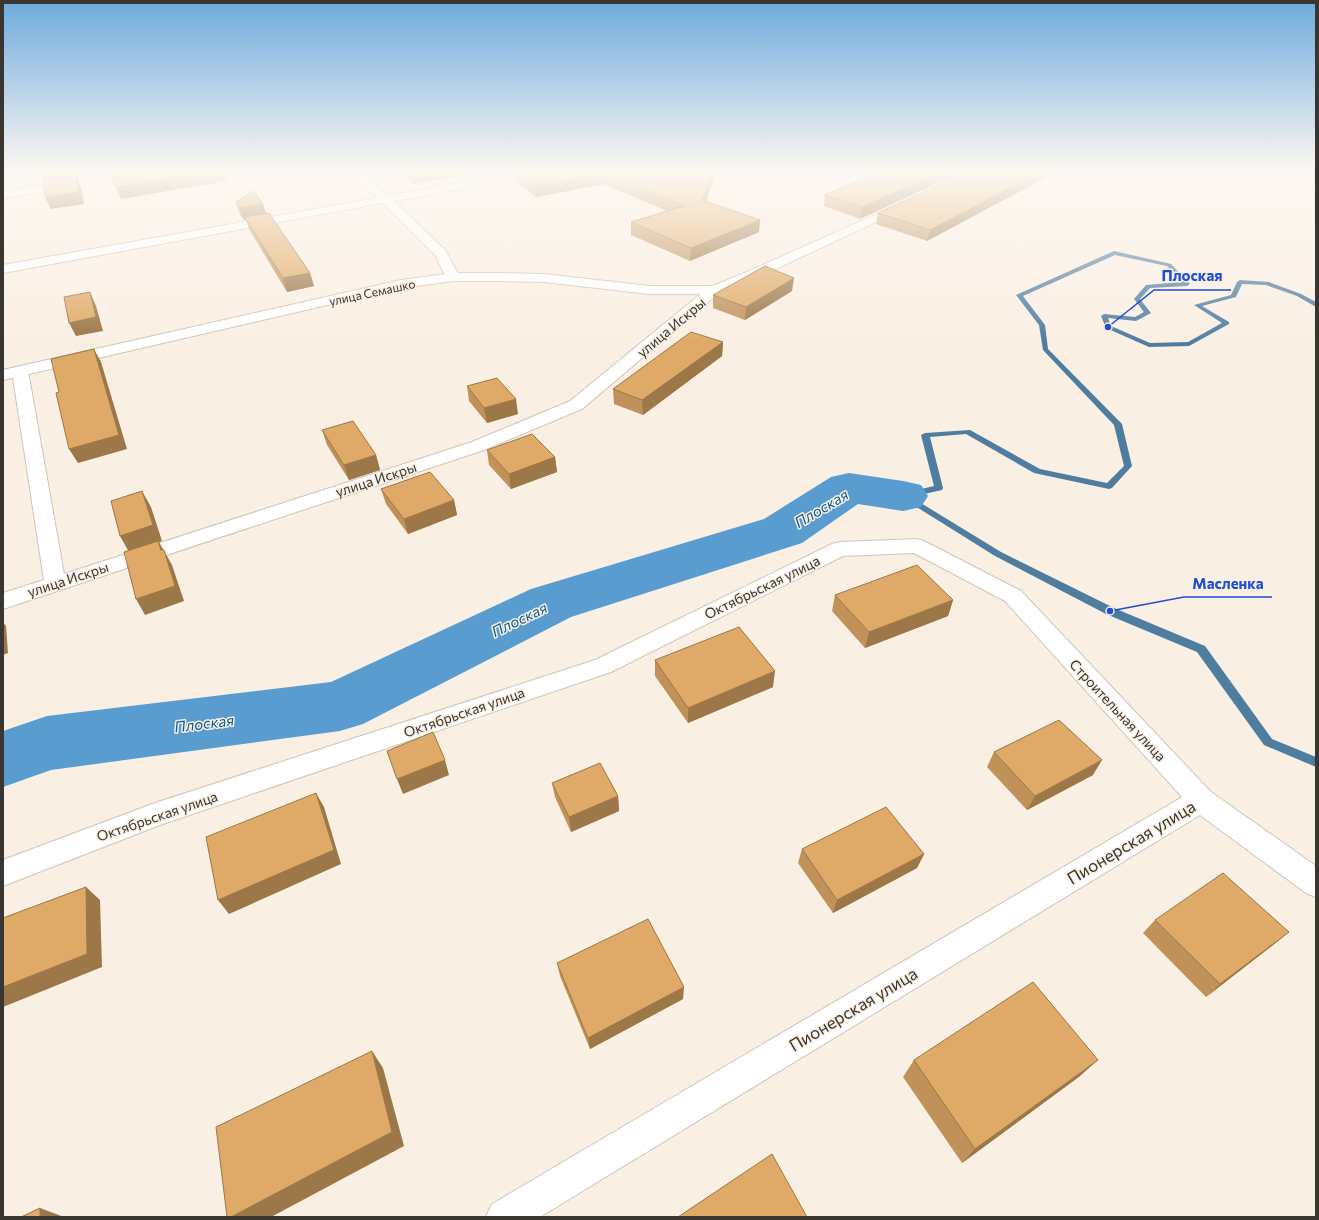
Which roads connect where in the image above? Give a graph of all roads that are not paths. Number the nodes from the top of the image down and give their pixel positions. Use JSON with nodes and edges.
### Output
{"nodes":[{"id":1,"x":225,"y":229,"type":"edge"},
{"id":2,"x":416,"y":229,"type":"edge"},
{"id":3,"x":852,"y":229,"type":"edge"},
{"id":4,"x":3,"y":269,"type":"edge"},
{"id":5,"x":453,"y":277,"type":"junction"},
{"id":6,"x":714,"y":290,"type":"junction"},
{"id":7,"x":11,"y":373,"type":"edge"},
{"id":8,"x":917,"y":546,"type":"joint"},
{"id":9,"x":55,"y":583,"type":"junction"},
{"id":10,"x":3,"y":601,"type":"edge"},
{"id":11,"x":1201,"y":800,"type":"junction"},
{"id":12,"x":3,"y":873,"type":"edge"},
{"id":13,"x":1316,"y":883,"type":"edge"},
{"id":14,"x":504,"y":1217,"type":"edge"}],
"edges":[{"from":1,"to":4,"type":"street"},
{"from":2,"to":5,"type":"street"},
{"from":3,"to":6,"type":"street","name":"улица Семашко"},
{"from":5,"to":6,"type":"street","name":"улица Семашко"},
{"from":5,"to":7,"type":"street","name":"улица Семашко"},
{"from":6,"to":9,"type":"street","name":"улица Искры"},
{"from":7,"to":9,"type":"street"},
{"from":8,"to":11,"type":"street","name":"Строительная улица"},
{"from":8,"to":12,"type":"street","name":"Октябрьская улица"},
{"from":9,"to":10,"type":"street","name":"улица Искры"},
{"from":11,"to":13,"type":"street","name":"Строительная улица"},
{"from":11,"to":14,"type":"street","name":"Пионерская улица"}]}
